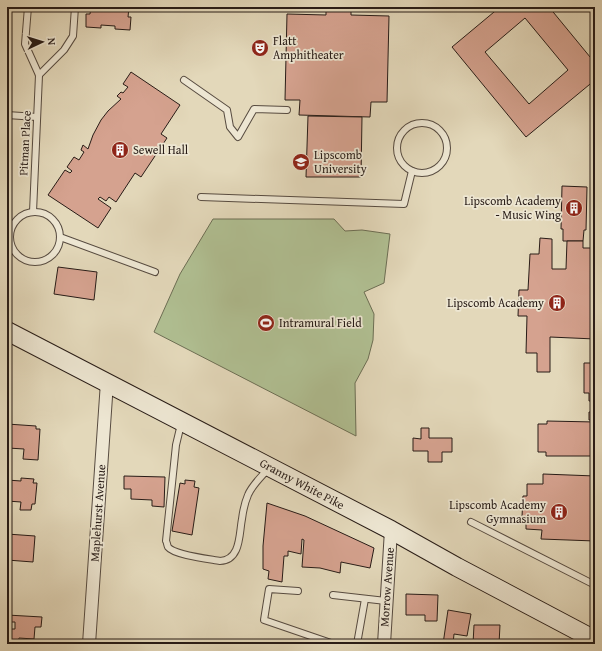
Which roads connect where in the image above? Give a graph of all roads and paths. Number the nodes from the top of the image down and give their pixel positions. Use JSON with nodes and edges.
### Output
{"nodes":[{"id":1,"x":28,"y":7,"type":"edge"},
{"id":2,"x":75,"y":7,"type":"edge"},
{"id":3,"x":39,"y":75,"type":"junction"},
{"id":4,"x":184,"y":80,"type":"dead end"},
{"id":5,"x":287,"y":110,"type":"dead end"},
{"id":6,"x":7,"y":115,"type":"edge"},
{"id":7,"x":37,"y":116,"type":"junction"},
{"id":8,"x":412,"y":171,"type":"junction"},
{"id":9,"x":201,"y":197,"type":"dead end"},
{"id":10,"x":33,"y":212,"type":"junction"},
{"id":11,"x":60,"y":237,"type":"junction"},
{"id":12,"x":9,"y":244,"type":"edge"},
{"id":13,"x":155,"y":272,"type":"dead end"},
{"id":14,"x":7,"y":331,"type":"edge"},
{"id":15,"x":107,"y":382,"type":"junction"},
{"id":16,"x":181,"y":420,"type":"junction"},
{"id":17,"x":270,"y":467,"type":"junction"},
{"id":18,"x":471,"y":522,"type":"dead end"},
{"id":19,"x":391,"y":530,"type":"junction"},
{"id":20,"x":595,"y":585,"type":"edge"},
{"id":21,"x":298,"y":591,"type":"dead end"},
{"id":22,"x":334,"y":595,"type":"dead end"},
{"id":23,"x":365,"y":599,"type":"junction"},
{"id":24,"x":386,"y":601,"type":"junction"},
{"id":25,"x":595,"y":640,"type":"edge"},
{"id":26,"x":89,"y":644,"type":"edge"},
{"id":27,"x":334,"y":644,"type":"edge"},
{"id":28,"x":357,"y":644,"type":"edge"},
{"id":29,"x":384,"y":644,"type":"edge"}],
"edges":[{"from":1,"to":3,"type":"lane"},
{"from":2,"to":3,"type":"lane"},
{"from":3,"to":7,"type":"lane","name":"Pitman Place"},
{"from":4,"to":5,"type":"lane"},
{"from":6,"to":7,"type":"lane"},
{"from":7,"to":10,"type":"lane","name":"Pitman Place"},
{"from":8,"to":8,"type":"lane"},
{"from":8,"to":9,"type":"lane"},
{"from":10,"to":11,"type":"lane"},
{"from":10,"to":12,"type":"lane"},
{"from":11,"to":12,"type":"lane"},
{"from":11,"to":13,"type":"lane"},
{"from":14,"to":15,"type":"main road","name":"Granny White Pike"},
{"from":15,"to":16,"type":"main road","name":"Granny White Pike"},
{"from":15,"to":26,"type":"street","name":"Maplehurst Avenue"},
{"from":16,"to":17,"type":"main road","name":"Granny White Pike"},
{"from":16,"to":17,"type":"lane"},
{"from":17,"to":19,"type":"main road","name":"Granny White Pike"},
{"from":18,"to":20,"type":"lane"},
{"from":19,"to":24,"type":"street","name":"Morrow Avenue"},
{"from":19,"to":25,"type":"main road","name":"Granny White Pike"},
{"from":21,"to":27,"type":"lane"},
{"from":22,"to":23,"type":"lane"},
{"from":23,"to":24,"type":"lane"},
{"from":23,"to":28,"type":"lane"},
{"from":24,"to":29,"type":"street","name":"Morrow Avenue"}]}
